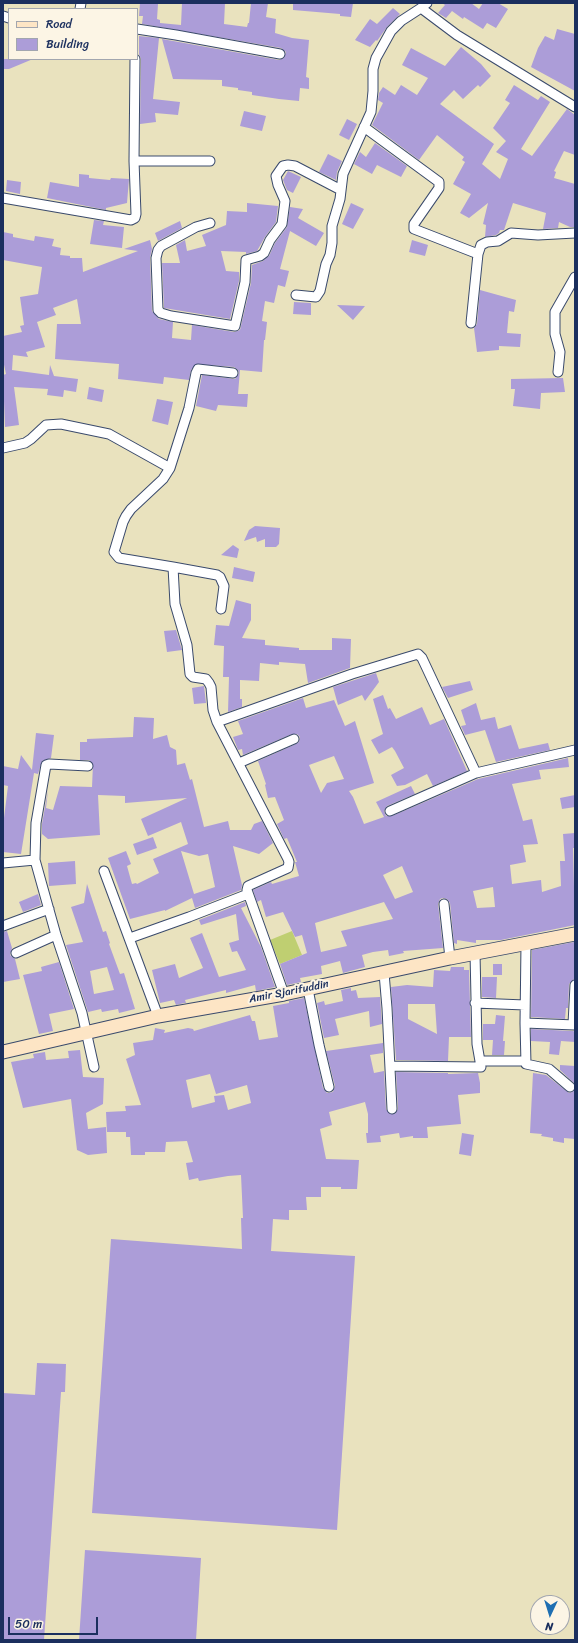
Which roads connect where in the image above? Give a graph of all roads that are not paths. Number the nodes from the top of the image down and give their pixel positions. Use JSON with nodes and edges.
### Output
{"nodes":[{"id":1,"x":424,"y":5,"type":"edge"},
{"id":2,"x":138,"y":29,"type":"edge"},
{"id":3,"x":280,"y":54,"type":"dead end"},
{"id":4,"x":135,"y":60,"type":"edge"},
{"id":5,"x":575,"y":107,"type":"edge"},
{"id":6,"x":364,"y":127,"type":"junction"},
{"id":7,"x":134,"y":160,"type":"junction"},
{"id":8,"x":210,"y":161,"type":"dead end"},
{"id":9,"x":340,"y":190,"type":"junction"},
{"id":10,"x":3,"y":198,"type":"edge"},
{"id":11,"x":210,"y":223,"type":"dead end"},
{"id":12,"x":575,"y":233,"type":"edge"},
{"id":13,"x":478,"y":254,"type":"junction"},
{"id":14,"x":575,"y":277,"type":"edge"},
{"id":15,"x":296,"y":295,"type":"dead end"},
{"id":16,"x":471,"y":323,"type":"dead end"},
{"id":17,"x":558,"y":372,"type":"dead end"},
{"id":18,"x":233,"y":373,"type":"dead end"},
{"id":19,"x":3,"y":448,"type":"edge"},
{"id":20,"x":170,"y":468,"type":"junction"},
{"id":21,"x":173,"y":567,"type":"junction"},
{"id":22,"x":221,"y":609,"type":"dead end"},
{"id":23,"x":217,"y":722,"type":"junction"},
{"id":24,"x":294,"y":739,"type":"dead end"},
{"id":25,"x":575,"y":750,"type":"edge"},
{"id":26,"x":239,"y":763,"type":"junction"},
{"id":27,"x":88,"y":766,"type":"dead end"},
{"id":28,"x":476,"y":773,"type":"junction"},
{"id":29,"x":390,"y":811,"type":"dead end"},
{"id":30,"x":35,"y":860,"type":"junction"},
{"id":31,"x":3,"y":863,"type":"edge"},
{"id":32,"x":104,"y":871,"type":"dead end"},
{"id":33,"x":248,"y":894,"type":"junction"},
{"id":34,"x":444,"y":904,"type":"dead end"},
{"id":35,"x":49,"y":909,"type":"junction"},
{"id":36,"x":3,"y":926,"type":"edge"},
{"id":37,"x":575,"y":934,"type":"edge"},
{"id":38,"x":56,"y":935,"type":"junction"},
{"id":39,"x":130,"y":938,"type":"junction"},
{"id":40,"x":526,"y":944,"type":"junction"},
{"id":41,"x":16,"y":953,"type":"dead end"},
{"id":42,"x":475,"y":953,"type":"junction"},
{"id":43,"x":450,"y":958,"type":"junction"},
{"id":44,"x":384,"y":973,"type":"junction"},
{"id":45,"x":575,"y":985,"type":"edge"},
{"id":46,"x":308,"y":989,"type":"junction"},
{"id":47,"x":284,"y":994,"type":"junction"},
{"id":48,"x":475,"y":1003,"type":"junction"},
{"id":49,"x":525,"y":1004,"type":"junction"},
{"id":50,"x":158,"y":1016,"type":"junction"},
{"id":51,"x":525,"y":1023,"type":"junction"},
{"id":52,"x":574,"y":1025,"type":"edge"},
{"id":53,"x":86,"y":1033,"type":"junction"},
{"id":54,"x":3,"y":1052,"type":"edge"},
{"id":55,"x":480,"y":1061,"type":"junction"},
{"id":56,"x":526,"y":1061,"type":"junction"},
{"id":57,"x":390,"y":1066,"type":"junction"},
{"id":58,"x":94,"y":1068,"type":"dead end"},
{"id":59,"x":570,"y":1086,"type":"dead end"},
{"id":60,"x":329,"y":1087,"type":"dead end"},
{"id":61,"x":392,"y":1110,"type":"dead end"}],
"edges":[{"from":1,"to":5,"type":"street"},
{"from":1,"to":6,"type":"street"},
{"from":2,"to":3,"type":"street"},
{"from":4,"to":7,"type":"street"},
{"from":6,"to":9,"type":"street"},
{"from":6,"to":13,"type":"street"},
{"from":7,"to":8,"type":"street"},
{"from":7,"to":10,"type":"street"},
{"from":9,"to":11,"type":"street"},
{"from":9,"to":15,"type":"street"},
{"from":12,"to":13,"type":"street"},
{"from":13,"to":16,"type":"street"},
{"from":14,"to":17,"type":"street"},
{"from":18,"to":20,"type":"street"},
{"from":19,"to":20,"type":"street"},
{"from":20,"to":21,"type":"street"},
{"from":21,"to":22,"type":"street"},
{"from":21,"to":23,"type":"street"},
{"from":23,"to":26,"type":"street"},
{"from":23,"to":28,"type":"street"},
{"from":24,"to":26,"type":"street"},
{"from":25,"to":28,"type":"street"},
{"from":26,"to":33,"type":"street"},
{"from":27,"to":30,"type":"street"},
{"from":28,"to":29,"type":"street"},
{"from":30,"to":31,"type":"street"},
{"from":30,"to":35,"type":"street"},
{"from":32,"to":39,"type":"street"},
{"from":33,"to":39,"type":"street"},
{"from":33,"to":47,"type":"street"},
{"from":34,"to":43,"type":"street"},
{"from":35,"to":36,"type":"street"},
{"from":35,"to":38,"type":"street"},
{"from":37,"to":40,"type":"main road","name":"Amir Sjarifuddin"},
{"from":38,"to":41,"type":"street"},
{"from":38,"to":53,"type":"street"},
{"from":39,"to":50,"type":"street"},
{"from":40,"to":42,"type":"main road","name":"Amir Sjarifuddin"},
{"from":40,"to":49,"type":"street"},
{"from":42,"to":43,"type":"main road","name":"Amir Sjarifuddin"},
{"from":42,"to":48,"type":"street"},
{"from":43,"to":44,"type":"main road","name":"Amir Sjarifuddin"},
{"from":44,"to":46,"type":"main road","name":"Amir Sjarifuddin"},
{"from":44,"to":57,"type":"street"},
{"from":45,"to":52,"type":"street"},
{"from":46,"to":47,"type":"main road","name":"Amir Sjarifuddin"},
{"from":46,"to":60,"type":"street"},
{"from":47,"to":50,"type":"main road","name":"Amir Sjarifuddin"},
{"from":48,"to":49,"type":"street"},
{"from":48,"to":55,"type":"street"},
{"from":49,"to":51,"type":"street"},
{"from":50,"to":53,"type":"main road","name":"Amir Sjarifuddin"},
{"from":51,"to":52,"type":"street"},
{"from":51,"to":56,"type":"street"},
{"from":53,"to":54,"type":"main road","name":"Amir Sjarifuddin"},
{"from":53,"to":58,"type":"street"},
{"from":55,"to":56,"type":"street"},
{"from":55,"to":57,"type":"street"},
{"from":56,"to":59,"type":"street"},
{"from":57,"to":61,"type":"street"}]}
